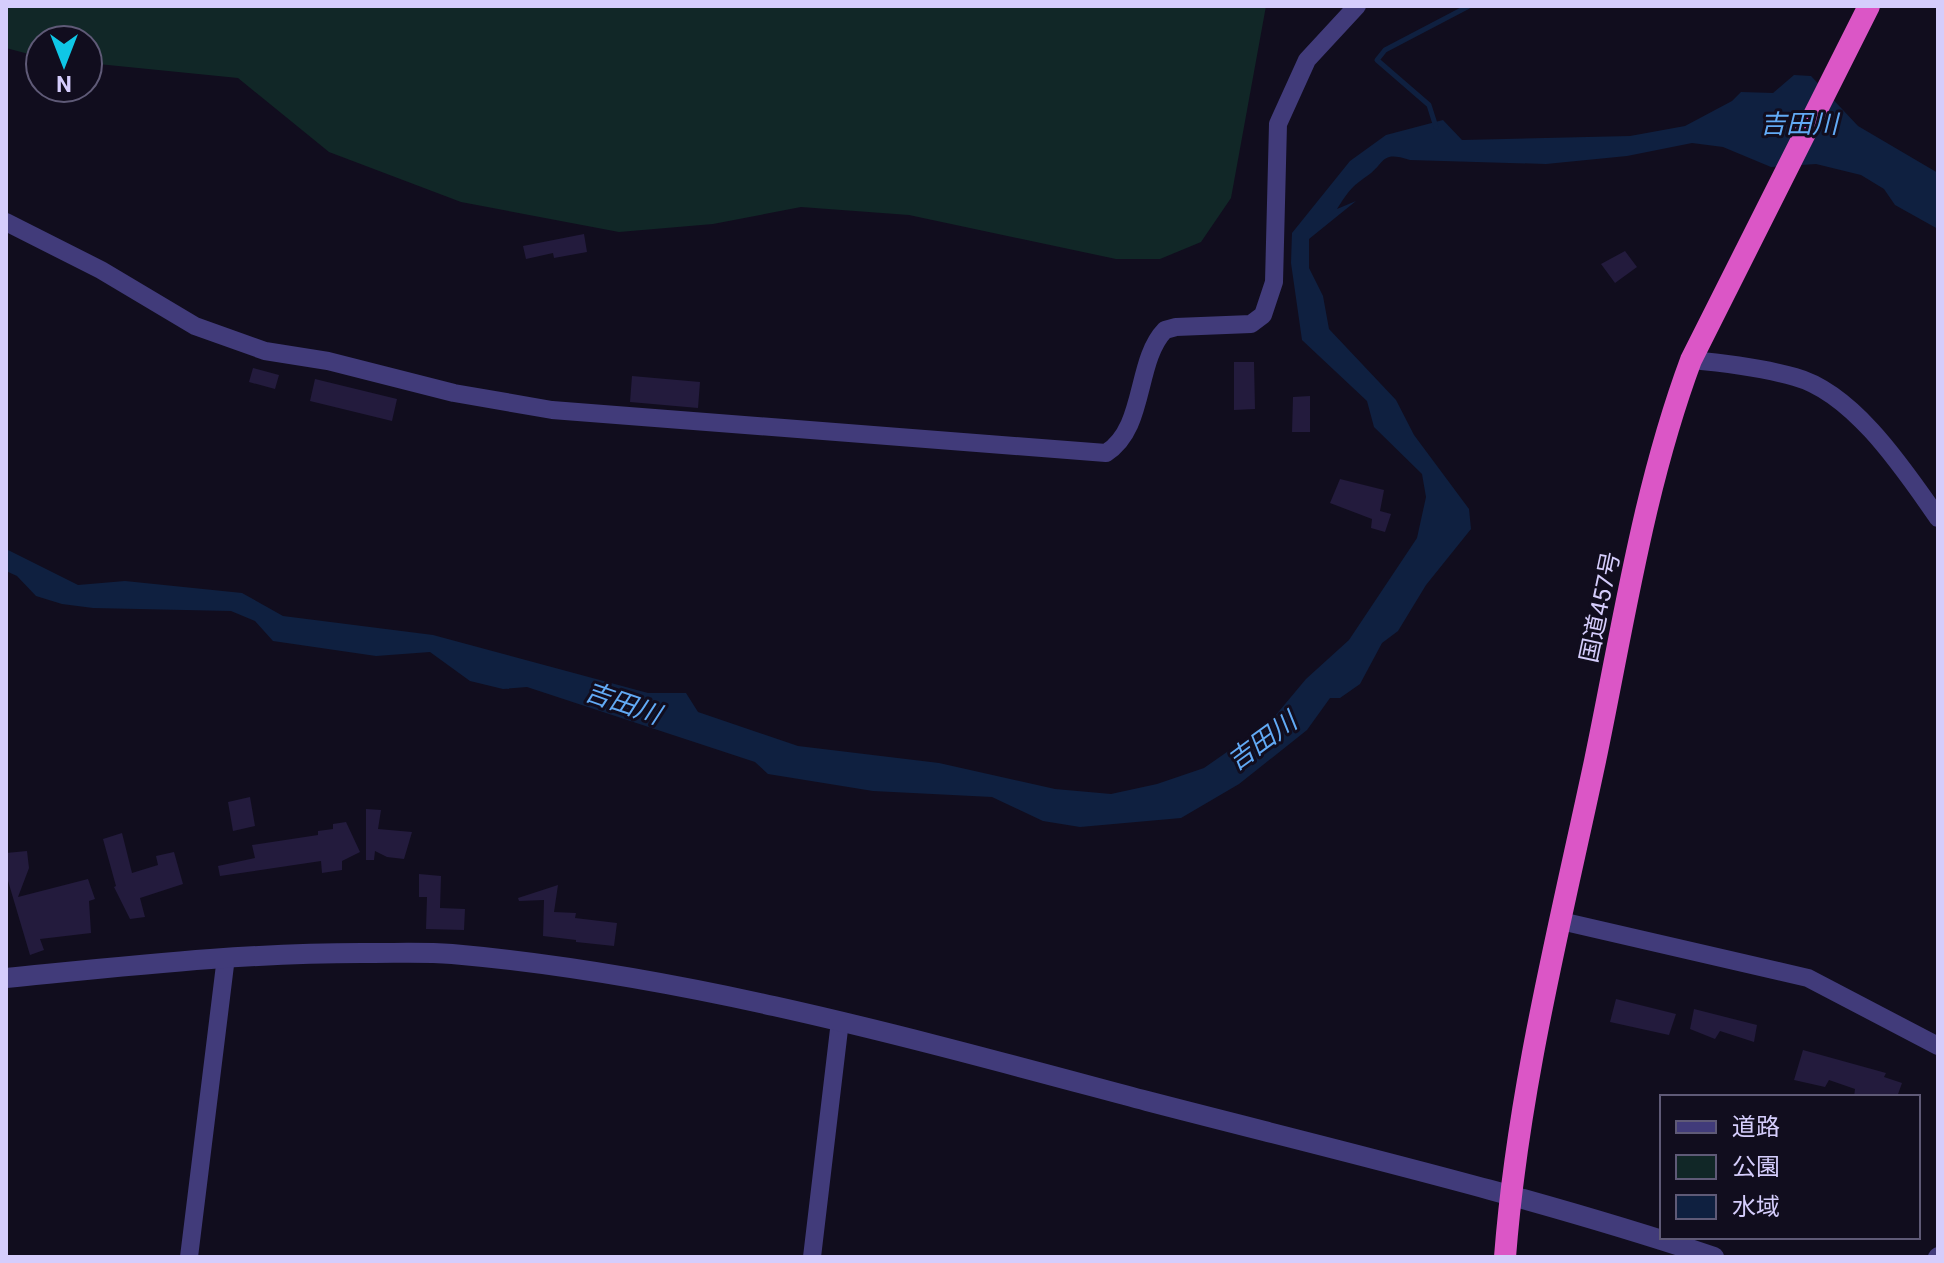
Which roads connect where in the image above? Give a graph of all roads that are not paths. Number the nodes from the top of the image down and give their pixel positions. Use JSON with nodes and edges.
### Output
{"nodes":[{"id":1,"x":1357,"y":6,"type":"edge"},
{"id":2,"x":1869,"y":6,"type":"edge"},
{"id":3,"x":6,"y":222,"type":"edge"},
{"id":4,"x":1691,"y":360,"type":"junction"},
{"id":5,"x":1938,"y":518,"type":"edge"},
{"id":6,"x":1561,"y":921,"type":"junction"},
{"id":7,"x":226,"y":957,"type":"junction"},
{"id":8,"x":6,"y":978,"type":"edge"},
{"id":9,"x":840,"y":1021,"type":"junction"},
{"id":10,"x":1938,"y":1046,"type":"edge"},
{"id":11,"x":1512,"y":1196,"type":"junction"},
{"id":12,"x":189,"y":1257,"type":"edge"},
{"id":13,"x":812,"y":1257,"type":"edge"},
{"id":14,"x":1505,"y":1257,"type":"edge"},
{"id":15,"x":1714,"y":1257,"type":"edge"}],
"edges":[{"from":1,"to":3,"type":"street"},
{"from":2,"to":4,"type":"highway","name":"国道457号"},
{"from":4,"to":5,"type":"street"},
{"from":4,"to":6,"type":"highway","name":"国道457号"},
{"from":6,"to":10,"type":"street"},
{"from":6,"to":11,"type":"highway","name":"国道457号"},
{"from":7,"to":8,"type":"street"},
{"from":7,"to":9,"type":"street"},
{"from":7,"to":12,"type":"street"},
{"from":9,"to":11,"type":"street"},
{"from":9,"to":13,"type":"street"},
{"from":11,"to":14,"type":"highway","name":"国道457号"},
{"from":11,"to":15,"type":"street"}]}
